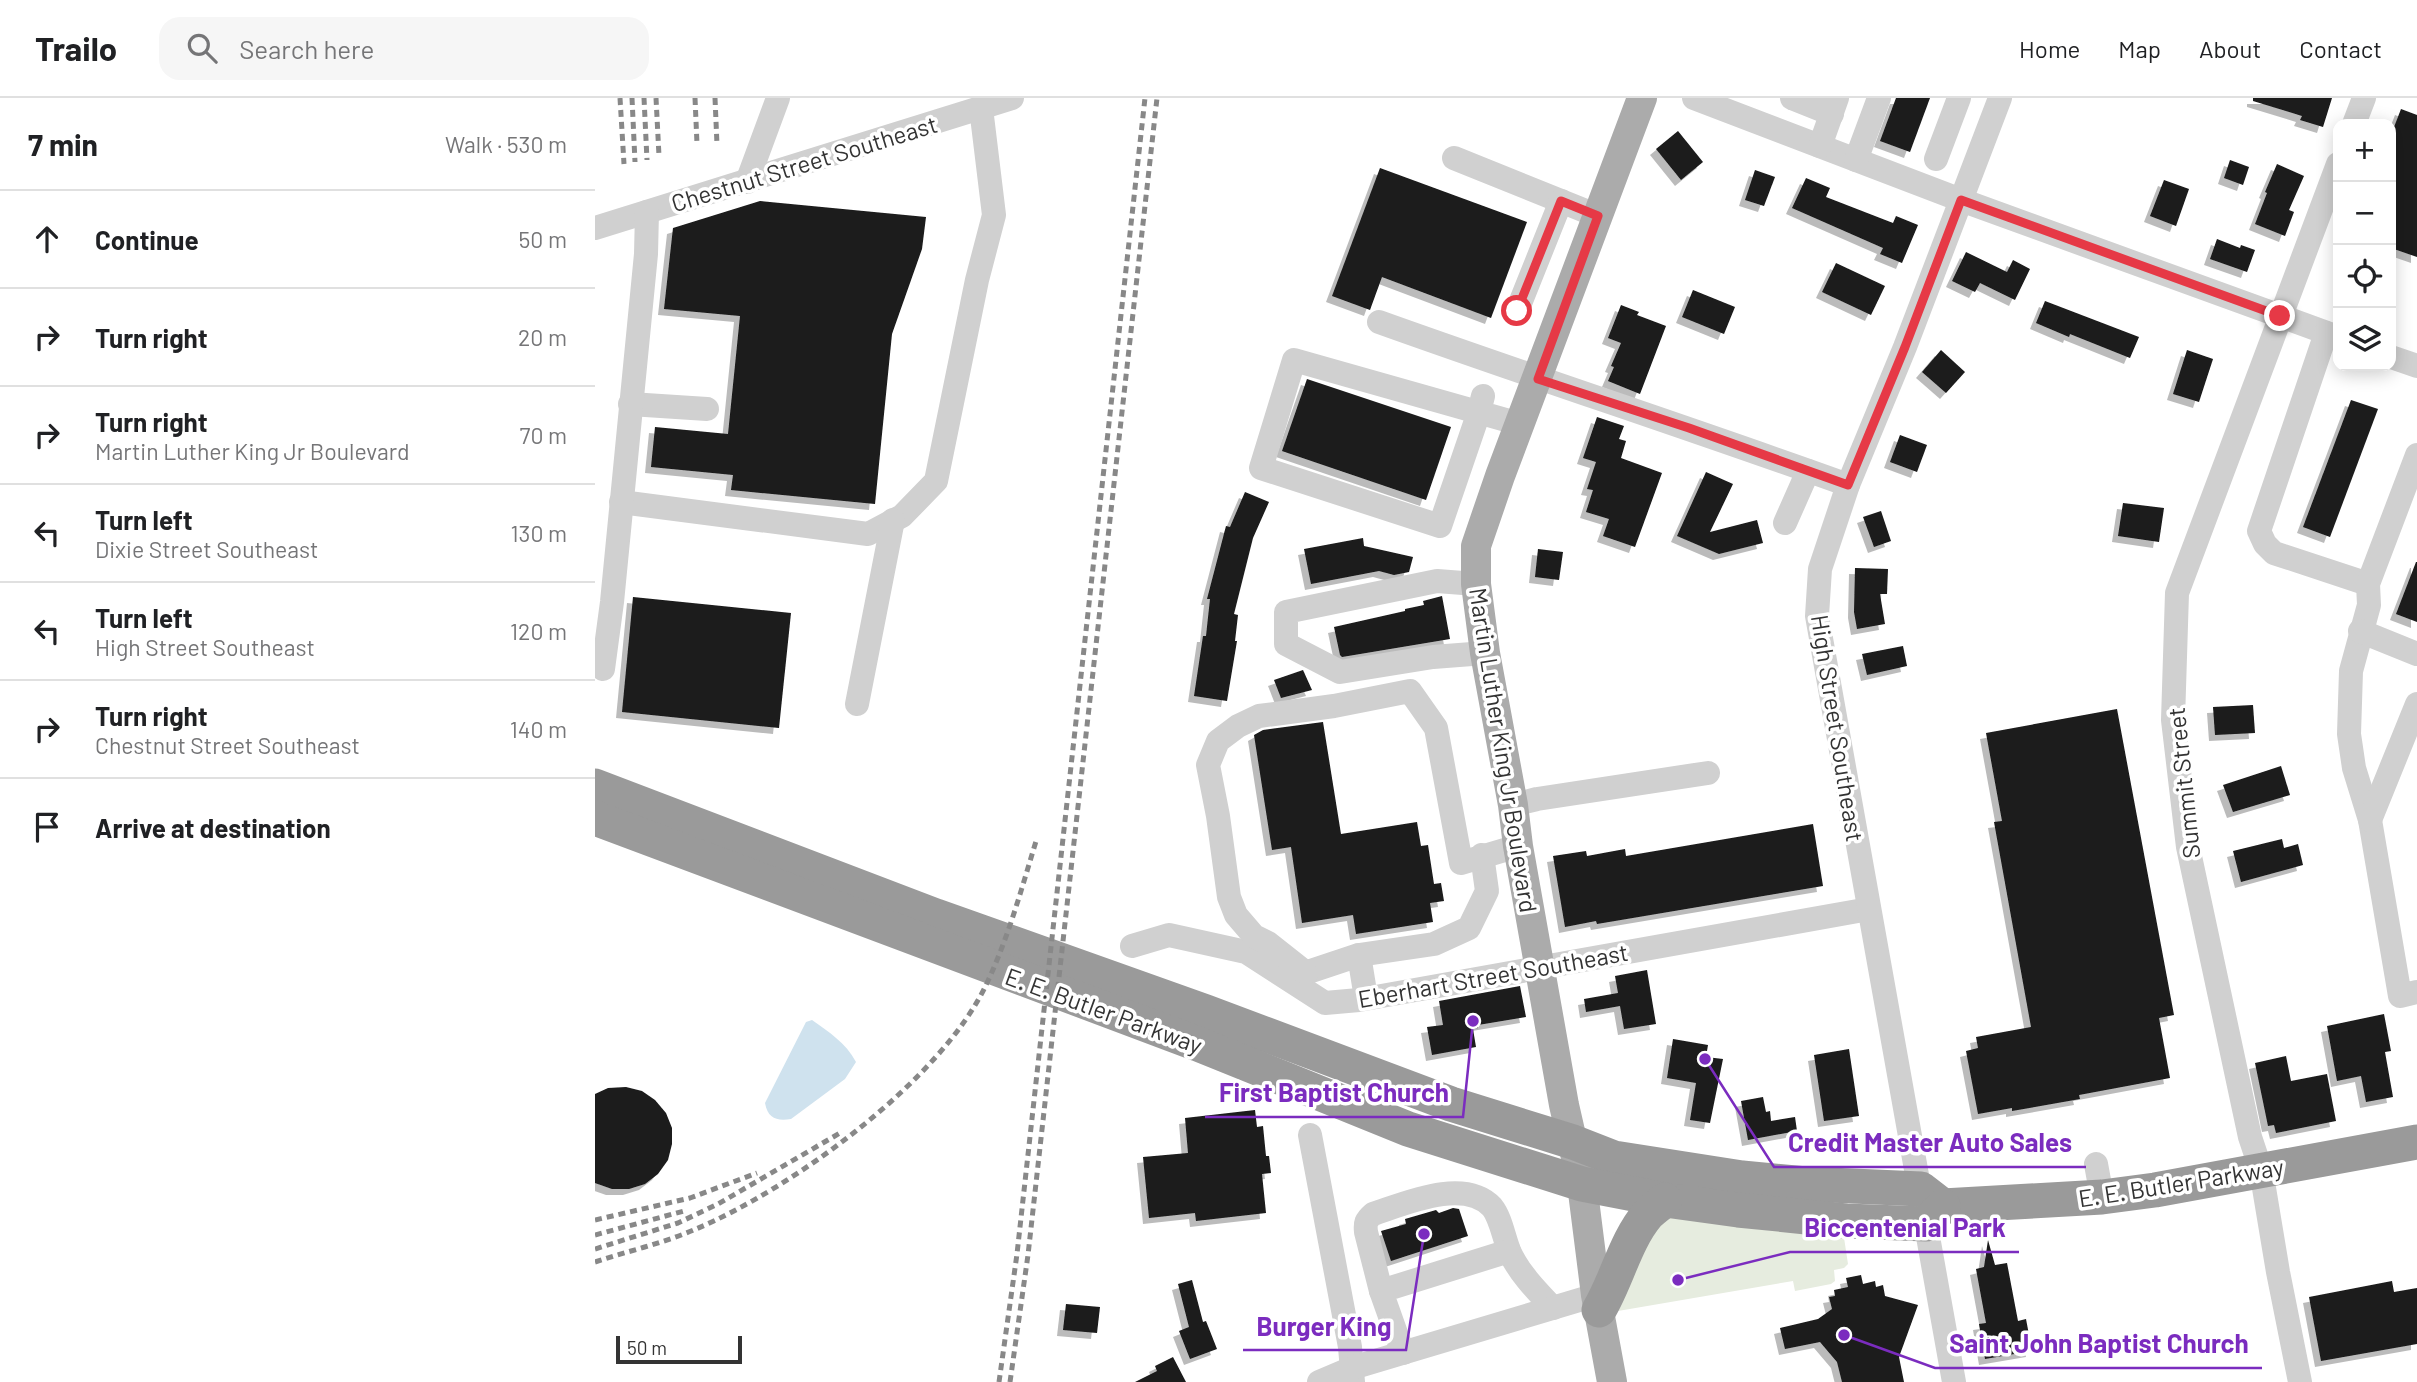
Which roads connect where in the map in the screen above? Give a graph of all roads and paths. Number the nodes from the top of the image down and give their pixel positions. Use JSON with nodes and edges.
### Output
{"nodes":[{"id":1,"x":778,"y":98,"type":"edge"},
{"id":2,"x":1012,"y":98,"type":"edge"},
{"id":3,"x":1642,"y":98,"type":"edge"},
{"id":4,"x":1694,"y":98,"type":"edge"},
{"id":5,"x":1792,"y":98,"type":"edge"},
{"id":6,"x":1879,"y":98,"type":"edge"},
{"id":7,"x":2000,"y":98,"type":"edge"},
{"id":8,"x":2364,"y":98,"type":"edge"},
{"id":9,"x":1957,"y":105,"type":"edge"},
{"id":10,"x":1835,"y":106,"type":"edge"},
{"id":11,"x":981,"y":108,"type":"junction"},
{"id":12,"x":2356,"y":119,"type":"edge"},
{"id":13,"x":1990,"y":124,"type":"junction"},
{"id":14,"x":1820,"y":146,"type":"junction"},
{"id":15,"x":1454,"y":158,"type":"dead end"},
{"id":16,"x":1935,"y":159,"type":"dead end"},
{"id":17,"x":1856,"y":160,"type":"junction"},
{"id":18,"x":2333,"y":177,"type":"edge"},
{"id":19,"x":747,"y":182,"type":"junction"},
{"id":20,"x":1961,"y":200,"type":"junction"},
{"id":21,"x":1561,"y":201,"type":"junction"},
{"id":22,"x":647,"y":212,"type":"junction"},
{"id":23,"x":1598,"y":216,"type":"junction"},
{"id":24,"x":597,"y":223,"type":"edge"},
{"id":25,"x":1517,"y":311,"type":"dead end"},
{"id":26,"x":2280,"y":316,"type":"junction"},
{"id":27,"x":1379,"y":322,"type":"dead end"},
{"id":28,"x":2332,"y":335,"type":"edge"},
{"id":29,"x":2396,"y":359,"type":"edge"},
{"id":30,"x":2417,"y":366,"type":"edge"},
{"id":31,"x":1538,"y":379,"type":"junction"},
{"id":32,"x":630,"y":404,"type":"junction"},
{"id":33,"x":1481,"y":404,"type":"junction"},
{"id":34,"x":707,"y":409,"type":"dead end"},
{"id":35,"x":1520,"y":424,"type":"junction"},
{"id":36,"x":2417,"y":455,"type":"edge"},
{"id":37,"x":1808,"y":471,"type":"junction"},
{"id":38,"x":1848,"y":485,"type":"junction"},
{"id":39,"x":621,"y":502,"type":"junction"},
{"id":40,"x":893,"y":520,"type":"junction"},
{"id":41,"x":1785,"y":523,"type":"dead end"},
{"id":42,"x":2368,"y":583,"type":"junction"},
{"id":43,"x":1476,"y":584,"type":"junction"},
{"id":44,"x":2360,"y":631,"type":"junction"},
{"id":45,"x":1485,"y":653,"type":"junction"},
{"id":46,"x":2417,"y":654,"type":"edge"},
{"id":47,"x":603,"y":669,"type":"dead end"},
{"id":48,"x":857,"y":704,"type":"dead end"},
{"id":49,"x":2417,"y":704,"type":"edge"},
{"id":50,"x":1708,"y":773,"type":"dead end"},
{"id":51,"x":595,"y":786,"type":"edge"},
{"id":52,"x":1513,"y":805,"type":"junction"},
{"id":53,"x":595,"y":818,"type":"edge"},
{"id":54,"x":2370,"y":820,"type":"junction"},
{"id":55,"x":1518,"y":846,"type":"junction"},
{"id":56,"x":1482,"y":855,"type":"junction"},
{"id":57,"x":1869,"y":909,"type":"junction"},
{"id":58,"x":932,"y":930,"type":"junction"},
{"id":59,"x":1434,"y":944,"type":"junction"},
{"id":60,"x":1132,"y":946,"type":"dead end"},
{"id":61,"x":1359,"y":955,"type":"junction"},
{"id":62,"x":1540,"y":967,"type":"junction"},
{"id":63,"x":1305,"y":973,"type":"junction"},
{"id":64,"x":1441,"y":984,"type":"junction"},
{"id":65,"x":2417,"y":992,"type":"edge"},
{"id":66,"x":1356,"y":1000,"type":"junction"},
{"id":67,"x":1202,"y":1028,"type":"junction"},
{"id":68,"x":1310,"y":1135,"type":"dead end"},
{"id":69,"x":1573,"y":1142,"type":"junction"},
{"id":70,"x":2417,"y":1142,"type":"edge"},
{"id":71,"x":2262,"y":1170,"type":"junction"},
{"id":72,"x":1582,"y":1184,"type":"junction"},
{"id":73,"x":1665,"y":1199,"type":"junction"},
{"id":74,"x":1930,"y":1206,"type":"junction"},
{"id":75,"x":1514,"y":1261,"type":"junction"},
{"id":76,"x":1381,"y":1291,"type":"junction"},
{"id":77,"x":1598,"y":1303,"type":"junction"},
{"id":78,"x":1553,"y":1308,"type":"junction"},
{"id":79,"x":1514,"y":1319,"type":"junction"},
{"id":80,"x":1403,"y":1353,"type":"junction"},
{"id":81,"x":1352,"y":1375,"type":"edge"},
{"id":82,"x":1319,"y":1382,"type":"edge"},
{"id":83,"x":1612,"y":1382,"type":"edge"},
{"id":84,"x":1954,"y":1382,"type":"edge"},
{"id":85,"x":2300,"y":1382,"type":"edge"}],
"edges":[{"from":1,"to":19,"type":"street"},
{"from":2,"to":11,"type":"street","name":"Chestnut Street Southeast"},
{"from":3,"to":23,"type":"main road","name":"Martin Luther King Jr Boulevard"},
{"from":4,"to":14,"type":"street"},
{"from":5,"to":10,"type":"street"},
{"from":6,"to":17,"type":"street"},
{"from":7,"to":13,"type":"street","name":"High Street Southeast"},
{"from":8,"to":12,"type":"street"},
{"from":9,"to":13,"type":"street"},
{"from":9,"to":16,"type":"street"},
{"from":10,"to":14,"type":"street"},
{"from":11,"to":19,"type":"street","name":"Chestnut Street Southeast"},
{"from":11,"to":40,"type":"street"},
{"from":13,"to":20,"type":"street","name":"High Street Southeast"},
{"from":14,"to":17,"type":"street"},
{"from":15,"to":21,"type":"street"},
{"from":17,"to":20,"type":"street"},
{"from":18,"to":26,"type":"street","name":"Summit Street"},
{"from":19,"to":22,"type":"street","name":"Chestnut Street Southeast"},
{"from":20,"to":26,"type":"street"},
{"from":20,"to":38,"type":"street","name":"High Street Southeast"},
{"from":21,"to":23,"type":"street"},
{"from":21,"to":25,"type":"street"},
{"from":22,"to":24,"type":"street","name":"Chestnut Street Southeast"},
{"from":22,"to":32,"type":"street"},
{"from":23,"to":31,"type":"main road","name":"Martin Luther King Jr Boulevard"},
{"from":26,"to":28,"type":"street"},
{"from":26,"to":71,"type":"street","name":"Summit Street"},
{"from":27,"to":31,"type":"street"},
{"from":28,"to":42,"type":"street"},
{"from":29,"to":30,"type":"street"},
{"from":31,"to":35,"type":"main road","name":"Martin Luther King Jr Boulevard"},
{"from":31,"to":37,"type":"street"},
{"from":32,"to":34,"type":"street"},
{"from":32,"to":39,"type":"street"},
{"from":33,"to":33,"type":"street"},
{"from":33,"to":35,"type":"street"},
{"from":35,"to":43,"type":"main road","name":"Martin Luther King Jr Boulevard"},
{"from":36,"to":42,"type":"street"},
{"from":37,"to":38,"type":"street"},
{"from":37,"to":41,"type":"street"},
{"from":38,"to":57,"type":"street","name":"High Street Southeast"},
{"from":39,"to":40,"type":"street"},
{"from":39,"to":47,"type":"street"},
{"from":40,"to":48,"type":"street"},
{"from":42,"to":44,"type":"street"},
{"from":43,"to":45,"type":"main road","name":"Martin Luther King Jr Boulevard"},
{"from":43,"to":45,"type":"street"},
{"from":44,"to":46,"type":"street"},
{"from":44,"to":54,"type":"street"},
{"from":45,"to":52,"type":"main road","name":"Martin Luther King Jr Boulevard"},
{"from":49,"to":54,"type":"street"},
{"from":50,"to":52,"type":"street"},
{"from":51,"to":58,"type":"highway","name":"E. E. Butler Parkway"},
{"from":52,"to":55,"type":"main road","name":"Martin Luther King Jr Boulevard"},
{"from":53,"to":58,"type":"highway","name":"E. E. Butler Parkway"},
{"from":54,"to":65,"type":"street"},
{"from":55,"to":56,"type":"street"},
{"from":55,"to":62,"type":"main road","name":"Martin Luther King Jr Boulevard"},
{"from":56,"to":59,"type":"street"},
{"from":56,"to":63,"type":"street"},
{"from":57,"to":62,"type":"street","name":"Eberhart Street Southeast"},
{"from":57,"to":74,"type":"street","name":"High Street Southeast"},
{"from":58,"to":67,"type":"highway","name":"E. E. Butler Parkway"},
{"from":59,"to":61,"type":"street"},
{"from":59,"to":64,"type":"street"},
{"from":60,"to":66,"type":"street","name":"Eberhart Street Southeast"},
{"from":61,"to":63,"type":"street"},
{"from":61,"to":66,"type":"street"},
{"from":62,"to":64,"type":"street","name":"Eberhart Street Southeast"},
{"from":62,"to":69,"type":"main road","name":"Martin Luther King Jr Boulevard"},
{"from":63,"to":66,"type":"street"},
{"from":64,"to":66,"type":"street","name":"Eberhart Street Southeast"},
{"from":67,"to":69,"type":"highway","name":"E. E. Butler Parkway"},
{"from":67,"to":72,"type":"highway","name":"E. E. Butler Parkway"},
{"from":68,"to":81,"type":"street"},
{"from":69,"to":72,"type":"main road","name":"Martin Luther King Jr Boulevard"},
{"from":69,"to":74,"type":"highway","name":"E. E. Butler Parkway"},
{"from":70,"to":71,"type":"highway","name":"E. E. Butler Parkway"},
{"from":71,"to":74,"type":"highway","name":"E. E. Butler Parkway"},
{"from":71,"to":85,"type":"street","name":"Summit Street"},
{"from":72,"to":73,"type":"highway","name":"E. E. Butler Parkway"},
{"from":72,"to":77,"type":"main road","name":"Martin Luther King Jr Boulevard"},
{"from":73,"to":74,"type":"highway","name":"E. E. Butler Parkway"},
{"from":73,"to":77,"type":"highway"},
{"from":74,"to":84,"type":"street","name":"High Street Southeast"},
{"from":75,"to":76,"type":"street"},
{"from":75,"to":76,"type":"street"},
{"from":75,"to":78,"type":"street"},
{"from":75,"to":79,"type":"street"},
{"from":76,"to":80,"type":"street"},
{"from":77,"to":78,"type":"street"},
{"from":77,"to":83,"type":"main road","name":"Martin Luther King Jr Boulevard"},
{"from":78,"to":79,"type":"street"},
{"from":79,"to":80,"type":"street"},
{"from":80,"to":81,"type":"street"},
{"from":81,"to":82,"type":"street"}]}
